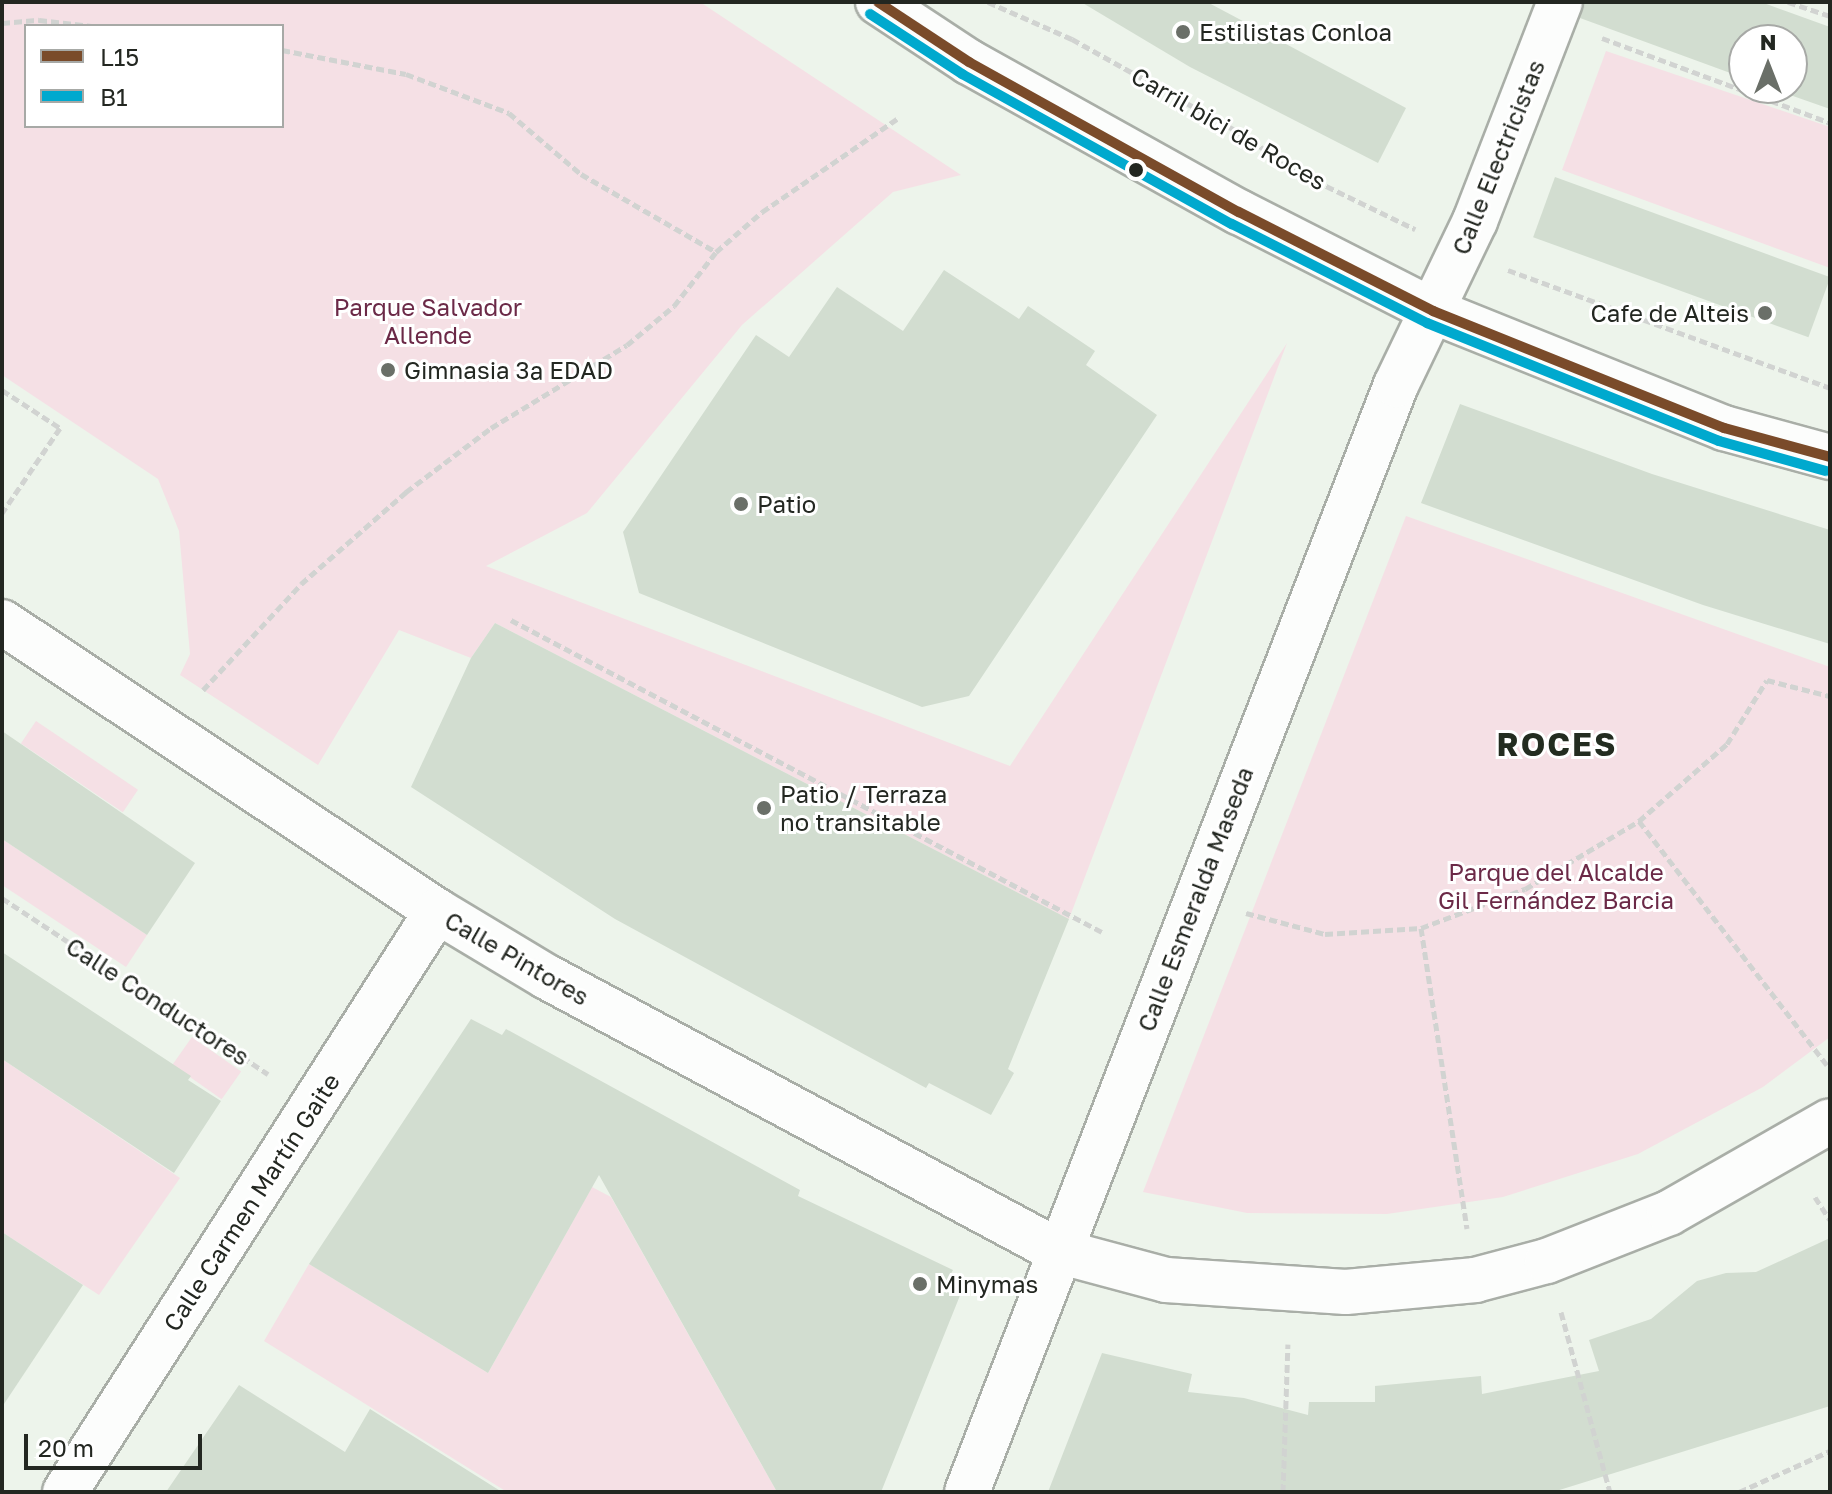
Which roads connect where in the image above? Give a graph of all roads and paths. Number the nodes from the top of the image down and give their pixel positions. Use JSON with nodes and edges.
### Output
{"nodes":[{"id":1,"x":878,"y":2,"type":"edge"},
{"id":2,"x":988,"y":2,"type":"edge"},
{"id":3,"x":1788,"y":2,"type":"edge"},
{"id":4,"x":1557,"y":11,"type":"edge"},
{"id":5,"x":1830,"y":16,"type":"edge"},
{"id":6,"x":2,"y":23,"type":"edge"},
{"id":7,"x":74,"y":24,"type":"edge"},
{"id":8,"x":284,"y":50,"type":"edge"},
{"id":9,"x":897,"y":119,"type":"dead end"},
{"id":10,"x":1830,"y":123,"type":"edge"},
{"id":11,"x":716,"y":252,"type":"junction"},
{"id":12,"x":1461,"y":252,"type":"junction"},
{"id":13,"x":1433,"y":311,"type":"junction"},
{"id":14,"x":1830,"y":388,"type":"edge"},
{"id":15,"x":2,"y":390,"type":"edge"},
{"id":16,"x":1830,"y":457,"type":"edge"},
{"id":17,"x":2,"y":513,"type":"edge"},
{"id":18,"x":511,"y":620,"type":"dead end"},
{"id":19,"x":2,"y":622,"type":"edge"},
{"id":20,"x":203,"y":690,"type":"dead end"},
{"id":21,"x":1830,"y":696,"type":"edge"},
{"id":22,"x":1639,"y":821,"type":"junction"},
{"id":23,"x":2,"y":898,"type":"edge"},
{"id":24,"x":1234,"y":910,"type":"dead end"},
{"id":25,"x":437,"y":911,"type":"junction"},
{"id":26,"x":1421,"y":928,"type":"junction"},
{"id":27,"x":1102,"y":932,"type":"dead end"},
{"id":28,"x":1827,"y":1065,"type":"dead end"},
{"id":29,"x":314,"y":1104,"type":"junction"},
{"id":30,"x":1830,"y":1121,"type":"edge"},
{"id":31,"x":1815,"y":1197,"type":"dead end"},
{"id":32,"x":1830,"y":1220,"type":"edge"},
{"id":33,"x":1467,"y":1231,"type":"dead end"},
{"id":34,"x":1058,"y":1251,"type":"junction"},
{"id":35,"x":1561,"y":1312,"type":"dead end"},
{"id":36,"x":1288,"y":1344,"type":"dead end"},
{"id":37,"x":1830,"y":1451,"type":"edge"},
{"id":38,"x":65,"y":1492,"type":"edge"},
{"id":39,"x":967,"y":1492,"type":"edge"},
{"id":40,"x":1283,"y":1492,"type":"edge"},
{"id":41,"x":1610,"y":1492,"type":"edge"},
{"id":42,"x":1739,"y":1492,"type":"edge"}],
"edges":[{"from":1,"to":13,"type":"street"},
{"from":2,"to":12,"type":"path","name":"Carril bici de Roces"},
{"from":3,"to":5,"type":"path"},
{"from":4,"to":10,"type":"path"},
{"from":4,"to":12,"type":"street","name":"Calle Electricistas"},
{"from":6,"to":7,"type":"path"},
{"from":8,"to":11,"type":"path"},
{"from":9,"to":11,"type":"path"},
{"from":11,"to":20,"type":"path"},
{"from":12,"to":13,"type":"street","name":"Calle Electricistas"},
{"from":12,"to":14,"type":"path","name":"Carril bici de Roces"},
{"from":13,"to":16,"type":"street"},
{"from":13,"to":34,"type":"street","name":"Calle Esmeralda Maseda"},
{"from":15,"to":17,"type":"path"},
{"from":18,"to":27,"type":"path"},
{"from":19,"to":25,"type":"street","name":"Calle Pintores"},
{"from":21,"to":22,"type":"path"},
{"from":22,"to":26,"type":"path"},
{"from":22,"to":28,"type":"path"},
{"from":23,"to":29,"type":"path","name":"Calle Conductores"},
{"from":24,"to":26,"type":"path"},
{"from":25,"to":29,"type":"street","name":"Calle Carmen Martín Gaite"},
{"from":25,"to":34,"type":"street","name":"Calle Pintores"},
{"from":26,"to":33,"type":"path"},
{"from":29,"to":38,"type":"street","name":"Calle Carmen Martín Gaite"},
{"from":30,"to":34,"type":"street","name":"Calle Pintores"},
{"from":31,"to":32,"type":"path"},
{"from":34,"to":39,"type":"street","name":"Calle Esmeralda Maseda"},
{"from":35,"to":41,"type":"path"},
{"from":36,"to":40,"type":"path"},
{"from":37,"to":42,"type":"path"}]}
